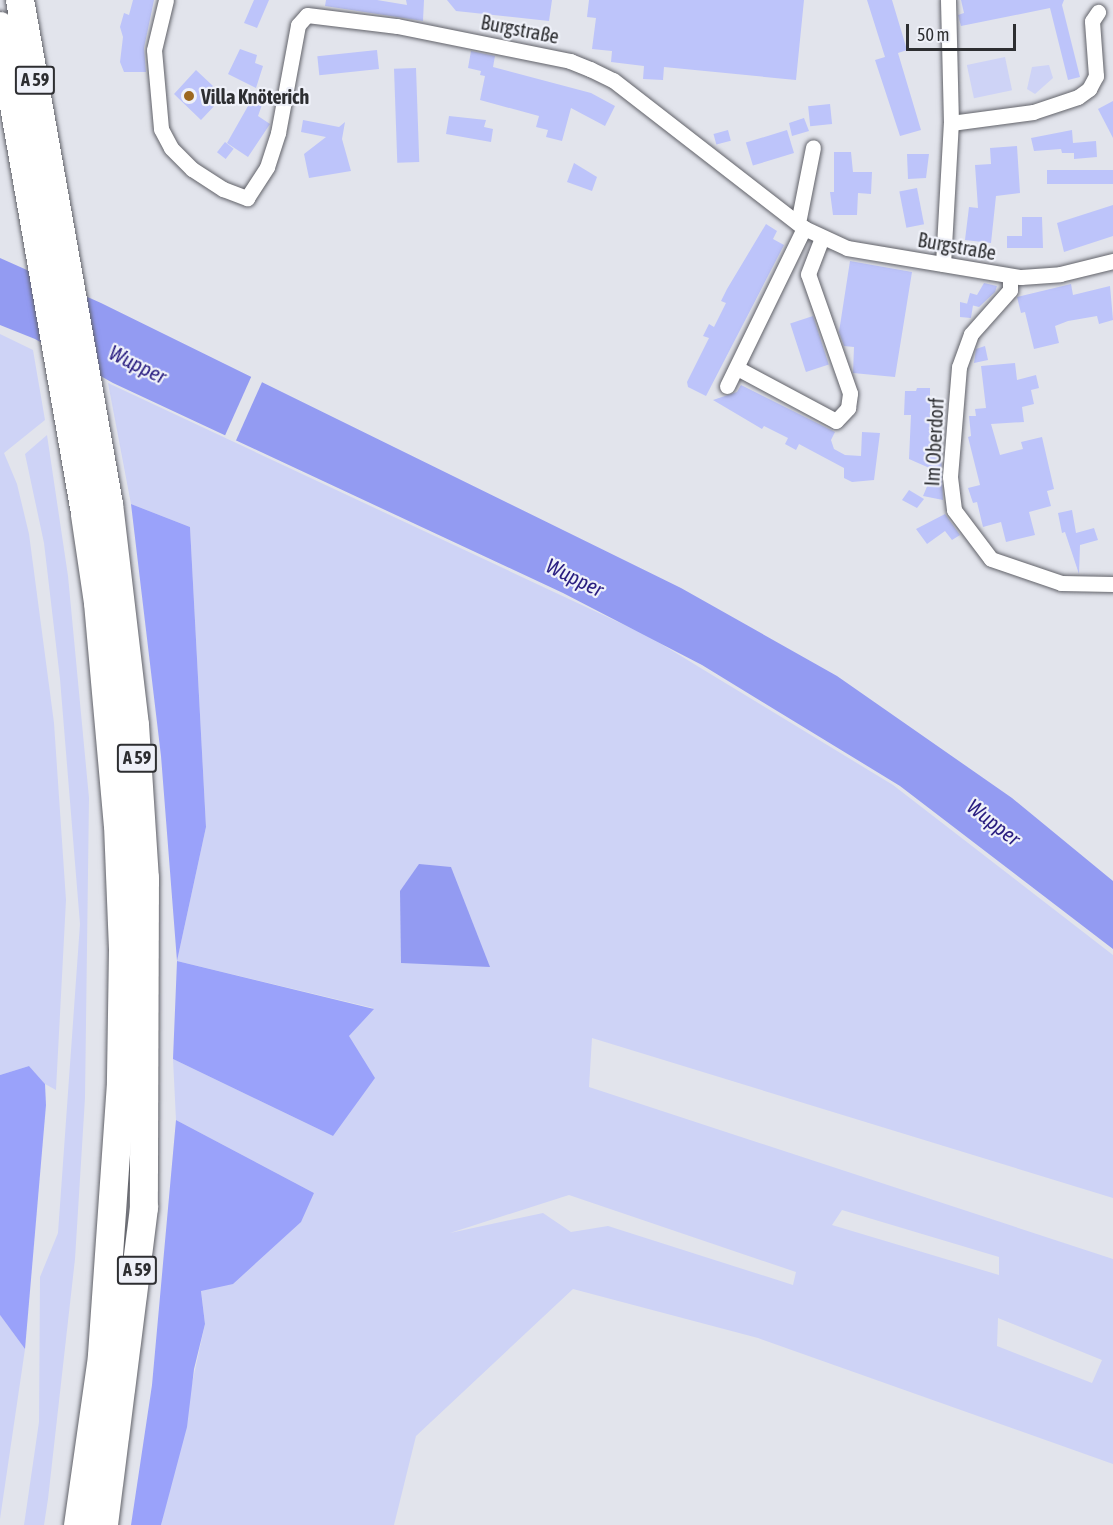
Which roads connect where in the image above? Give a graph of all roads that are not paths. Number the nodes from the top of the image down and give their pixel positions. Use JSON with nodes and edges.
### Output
{"nodes":[{"id":1,"x":20,"y":0,"type":"edge"},
{"id":2,"x":166,"y":0,"type":"edge"},
{"id":3,"x":948,"y":0,"type":"edge"},
{"id":4,"x":1098,"y":12,"type":"dead end"},
{"id":5,"x":0,"y":26,"type":"edge"},
{"id":6,"x":951,"y":123,"type":"junction"},
{"id":7,"x":813,"y":147,"type":"dead end"},
{"id":8,"x":801,"y":226,"type":"junction"},
{"id":9,"x":822,"y":238,"type":"junction"},
{"id":10,"x":1113,"y":261,"type":"edge"},
{"id":11,"x":943,"y":264,"type":"junction"},
{"id":12,"x":1010,"y":277,"type":"junction"},
{"id":13,"x":738,"y":368,"type":"junction"},
{"id":14,"x":727,"y":386,"type":"dead end"},
{"id":15,"x":97,"y":509,"type":"junction"},
{"id":16,"x":1113,"y":584,"type":"edge"},
{"id":17,"x":78,"y":1525,"type":"edge"},
{"id":18,"x":104,"y":1525,"type":"edge"}],
"edges":[{"from":1,"to":15,"type":"highway","number":"A 59"},
{"from":2,"to":8,"type":"street","name":"Burgstraße"},
{"from":3,"to":6,"type":"street"},
{"from":4,"to":6,"type":"street"},
{"from":5,"to":15,"type":"highway","number":"A 59"},
{"from":6,"to":11,"type":"street"},
{"from":7,"to":8,"type":"street"},
{"from":8,"to":9,"type":"street","name":"Burgstraße"},
{"from":8,"to":13,"type":"street"},
{"from":9,"to":11,"type":"street","name":"Burgstraße"},
{"from":9,"to":13,"type":"street"},
{"from":10,"to":12,"type":"street","name":"Burgstraße"},
{"from":11,"to":12,"type":"street","name":"Burgstraße"},
{"from":12,"to":16,"type":"street","name":"Im Oberdorf"},
{"from":13,"to":14,"type":"street"},
{"from":15,"to":17,"type":"highway","number":"A 59"},
{"from":15,"to":18,"type":"highway","number":"A 59"}]}
